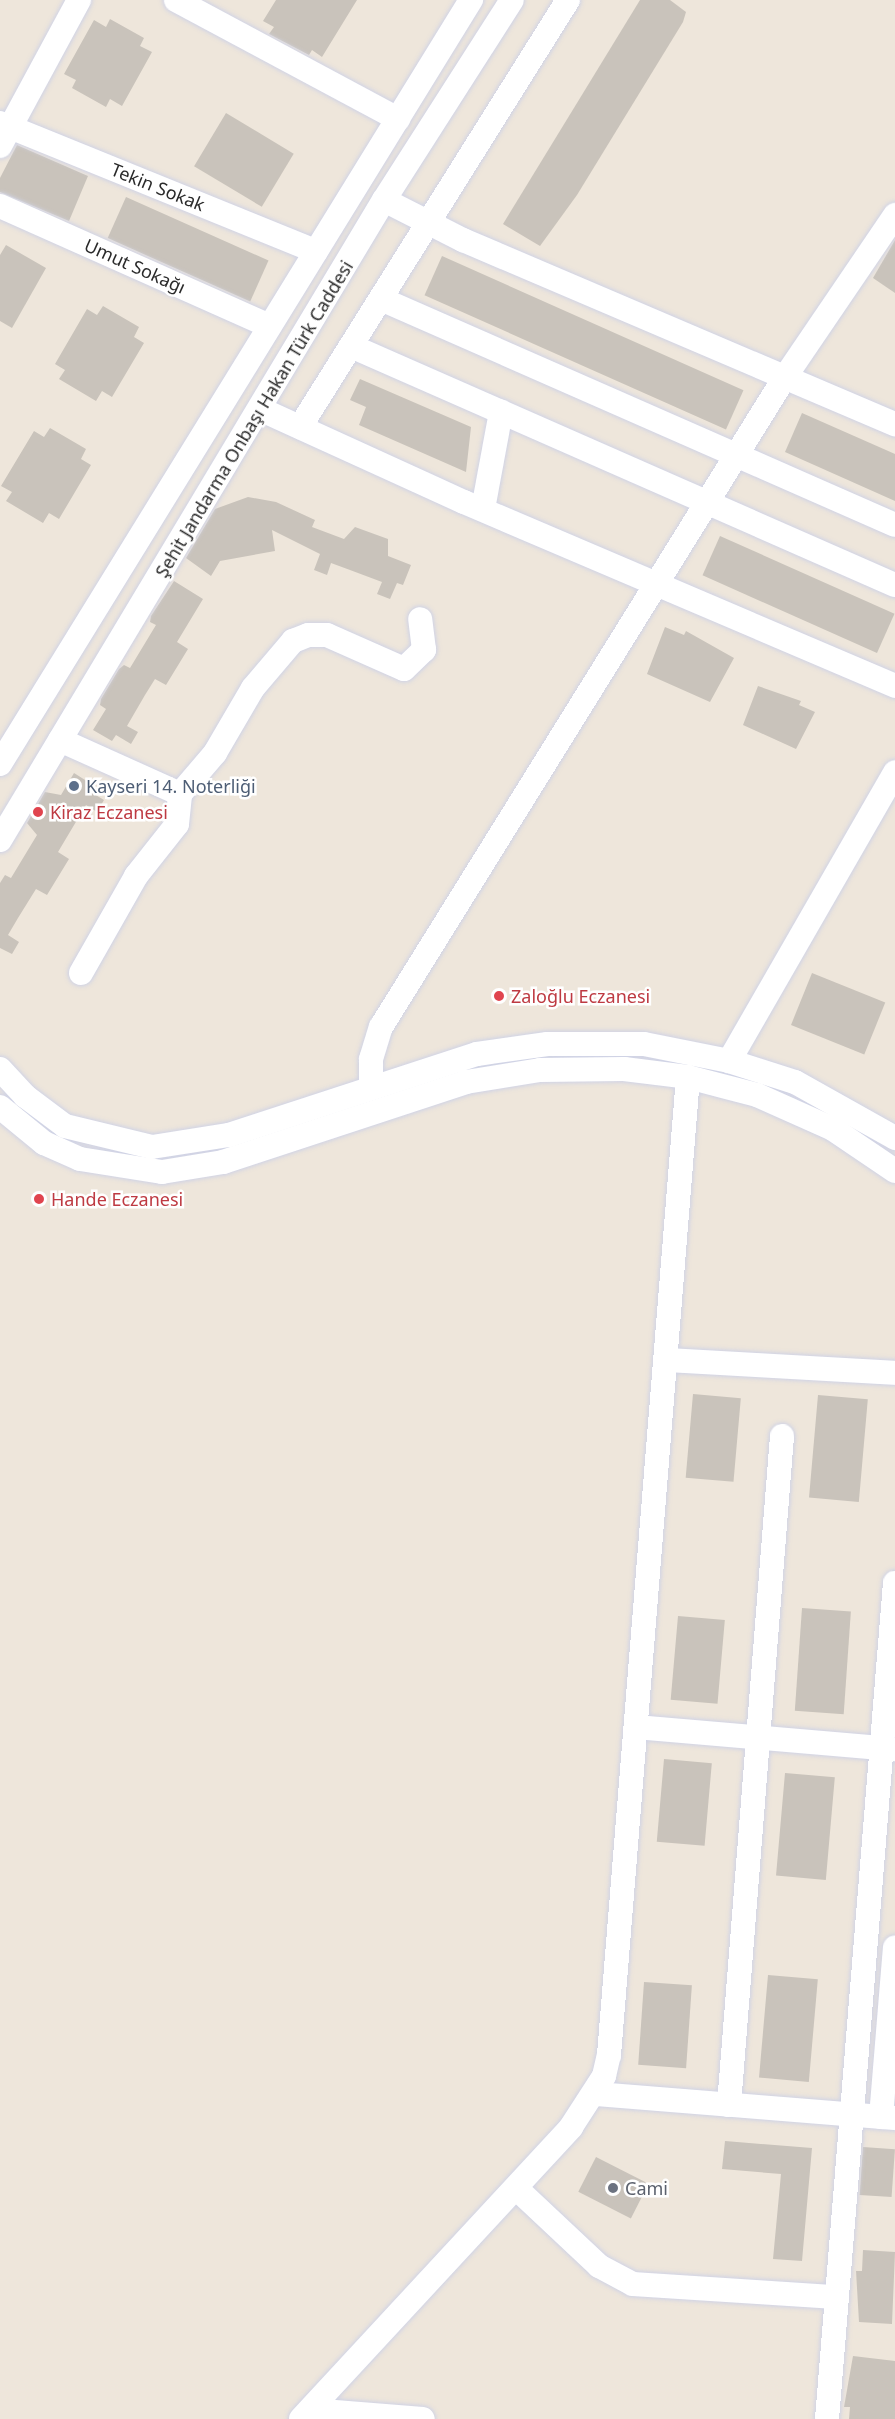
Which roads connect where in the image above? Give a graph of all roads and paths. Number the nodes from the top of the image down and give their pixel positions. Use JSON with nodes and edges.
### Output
{"nodes":[{"id":1,"x":79,"y":0,"type":"edge"},
{"id":2,"x":176,"y":0,"type":"edge"},
{"id":3,"x":471,"y":0,"type":"edge"},
{"id":4,"x":512,"y":0,"type":"edge"},
{"id":5,"x":568,"y":0,"type":"edge"},
{"id":6,"x":398,"y":119,"type":"junction"},
{"id":7,"x":4,"y":132,"type":"edge"},
{"id":8,"x":384,"y":200,"type":"junction"},
{"id":9,"x":0,"y":206,"type":"edge"},
{"id":10,"x":895,"y":215,"type":"edge"},
{"id":11,"x":428,"y":222,"type":"junction"},
{"id":12,"x":316,"y":252,"type":"junction"},
{"id":13,"x":381,"y":298,"type":"junction"},
{"id":14,"x":270,"y":326,"type":"junction"},
{"id":15,"x":351,"y":346,"type":"junction"},
{"id":16,"x":785,"y":376,"type":"junction"},
{"id":17,"x":262,"y":410,"type":"junction"},
{"id":18,"x":501,"y":412,"type":"junction"},
{"id":19,"x":895,"y":424,"type":"edge"},
{"id":20,"x":300,"y":427,"type":"junction"},
{"id":21,"x":738,"y":456,"type":"junction"},
{"id":22,"x":708,"y":503,"type":"junction"},
{"id":23,"x":483,"y":509,"type":"junction"},
{"id":24,"x":895,"y":525,"type":"edge"},
{"id":25,"x":658,"y":584,"type":"junction"},
{"id":26,"x":895,"y":585,"type":"edge"},
{"id":27,"x":420,"y":620,"type":"dead end"},
{"id":28,"x":895,"y":686,"type":"edge"},
{"id":29,"x":60,"y":740,"type":"junction"},
{"id":30,"x":0,"y":764,"type":"edge"},
{"id":31,"x":895,"y":772,"type":"edge"},
{"id":32,"x":180,"y":794,"type":"junction"},
{"id":33,"x":0,"y":840,"type":"edge"},
{"id":34,"x":81,"y":973,"type":"dead end"},
{"id":35,"x":729,"y":1060,"type":"junction"},
{"id":36,"x":0,"y":1069,"type":"edge"},
{"id":37,"x":688,"y":1077,"type":"junction"},
{"id":38,"x":371,"y":1086,"type":"junction"},
{"id":39,"x":0,"y":1107,"type":"edge"},
{"id":40,"x":895,"y":1138,"type":"edge"},
{"id":41,"x":895,"y":1171,"type":"edge"},
{"id":42,"x":666,"y":1360,"type":"junction"},
{"id":43,"x":895,"y":1373,"type":"edge"},
{"id":44,"x":782,"y":1436,"type":"dead end"},
{"id":45,"x":895,"y":1583,"type":"edge"},
{"id":46,"x":636,"y":1727,"type":"junction"},
{"id":47,"x":758,"y":1737,"type":"junction"},
{"id":48,"x":889,"y":1749,"type":"edge"},
{"id":49,"x":895,"y":1948,"type":"edge"},
{"id":50,"x":596,"y":2094,"type":"junction"},
{"id":51,"x":729,"y":2105,"type":"junction"},
{"id":52,"x":850,"y":2115,"type":"junction"},
{"id":53,"x":888,"y":2118,"type":"edge"},
{"id":54,"x":516,"y":2188,"type":"junction"},
{"id":55,"x":836,"y":2297,"type":"junction"},
{"id":56,"x":306,"y":2415,"type":"edge"},
{"id":57,"x":423,"y":2419,"type":"edge"},
{"id":58,"x":827,"y":2419,"type":"edge"}],
"edges":[{"from":1,"to":7,"type":"street"},
{"from":2,"to":6,"type":"street"},
{"from":3,"to":6,"type":"street","name":"Şehit Jandarma Onbaşı Hakan Türk Caddesi"},
{"from":4,"to":8,"type":"street","name":"Şehit Jandarma Onbaşı Hakan Türk Caddesi"},
{"from":5,"to":11,"type":"street"},
{"from":6,"to":12,"type":"street","name":"Şehit Jandarma Onbaşı Hakan Türk Caddesi"},
{"from":7,"to":12,"type":"street","name":"Tekin Sokak"},
{"from":8,"to":11,"type":"street"},
{"from":8,"to":17,"type":"street","name":"Şehit Jandarma Onbaşı Hakan Türk Caddesi"},
{"from":9,"to":14,"type":"street","name":"Umut Sokağı"},
{"from":10,"to":16,"type":"street"},
{"from":11,"to":13,"type":"street"},
{"from":11,"to":16,"type":"street"},
{"from":12,"to":14,"type":"street","name":"Şehit Jandarma Onbaşı Hakan Türk Caddesi"},
{"from":13,"to":15,"type":"street"},
{"from":13,"to":21,"type":"street"},
{"from":14,"to":30,"type":"street","name":"Şehit Jandarma Onbaşı Hakan Türk Caddesi"},
{"from":15,"to":18,"type":"street"},
{"from":15,"to":20,"type":"street"},
{"from":16,"to":19,"type":"street"},
{"from":16,"to":21,"type":"street"},
{"from":17,"to":20,"type":"street"},
{"from":17,"to":29,"type":"street","name":"Şehit Jandarma Onbaşı Hakan Türk Caddesi"},
{"from":18,"to":22,"type":"street"},
{"from":18,"to":23,"type":"street"},
{"from":20,"to":23,"type":"street"},
{"from":21,"to":22,"type":"street"},
{"from":21,"to":24,"type":"street"},
{"from":22,"to":25,"type":"street"},
{"from":22,"to":26,"type":"street"},
{"from":23,"to":25,"type":"street"},
{"from":25,"to":28,"type":"street"},
{"from":25,"to":38,"type":"street"},
{"from":27,"to":32,"type":"street"},
{"from":29,"to":32,"type":"street"},
{"from":29,"to":33,"type":"street","name":"Şehit Jandarma Onbaşı Hakan Türk Caddesi"},
{"from":31,"to":35,"type":"street"},
{"from":32,"to":34,"type":"street"},
{"from":35,"to":38,"type":"street"},
{"from":35,"to":40,"type":"street"},
{"from":36,"to":38,"type":"street"},
{"from":37,"to":39,"type":"street"},
{"from":37,"to":41,"type":"street"},
{"from":37,"to":42,"type":"street"},
{"from":42,"to":43,"type":"street"},
{"from":42,"to":46,"type":"street"},
{"from":44,"to":47,"type":"street"},
{"from":45,"to":48,"type":"street"},
{"from":46,"to":47,"type":"street"},
{"from":46,"to":50,"type":"street"},
{"from":47,"to":48,"type":"street"},
{"from":47,"to":51,"type":"street"},
{"from":48,"to":52,"type":"street"},
{"from":49,"to":53,"type":"street"},
{"from":50,"to":51,"type":"street"},
{"from":50,"to":54,"type":"street"},
{"from":51,"to":52,"type":"street"},
{"from":52,"to":53,"type":"street"},
{"from":52,"to":55,"type":"street"},
{"from":54,"to":55,"type":"street"},
{"from":54,"to":56,"type":"street"},
{"from":55,"to":58,"type":"street"},
{"from":56,"to":57,"type":"street"}]}
